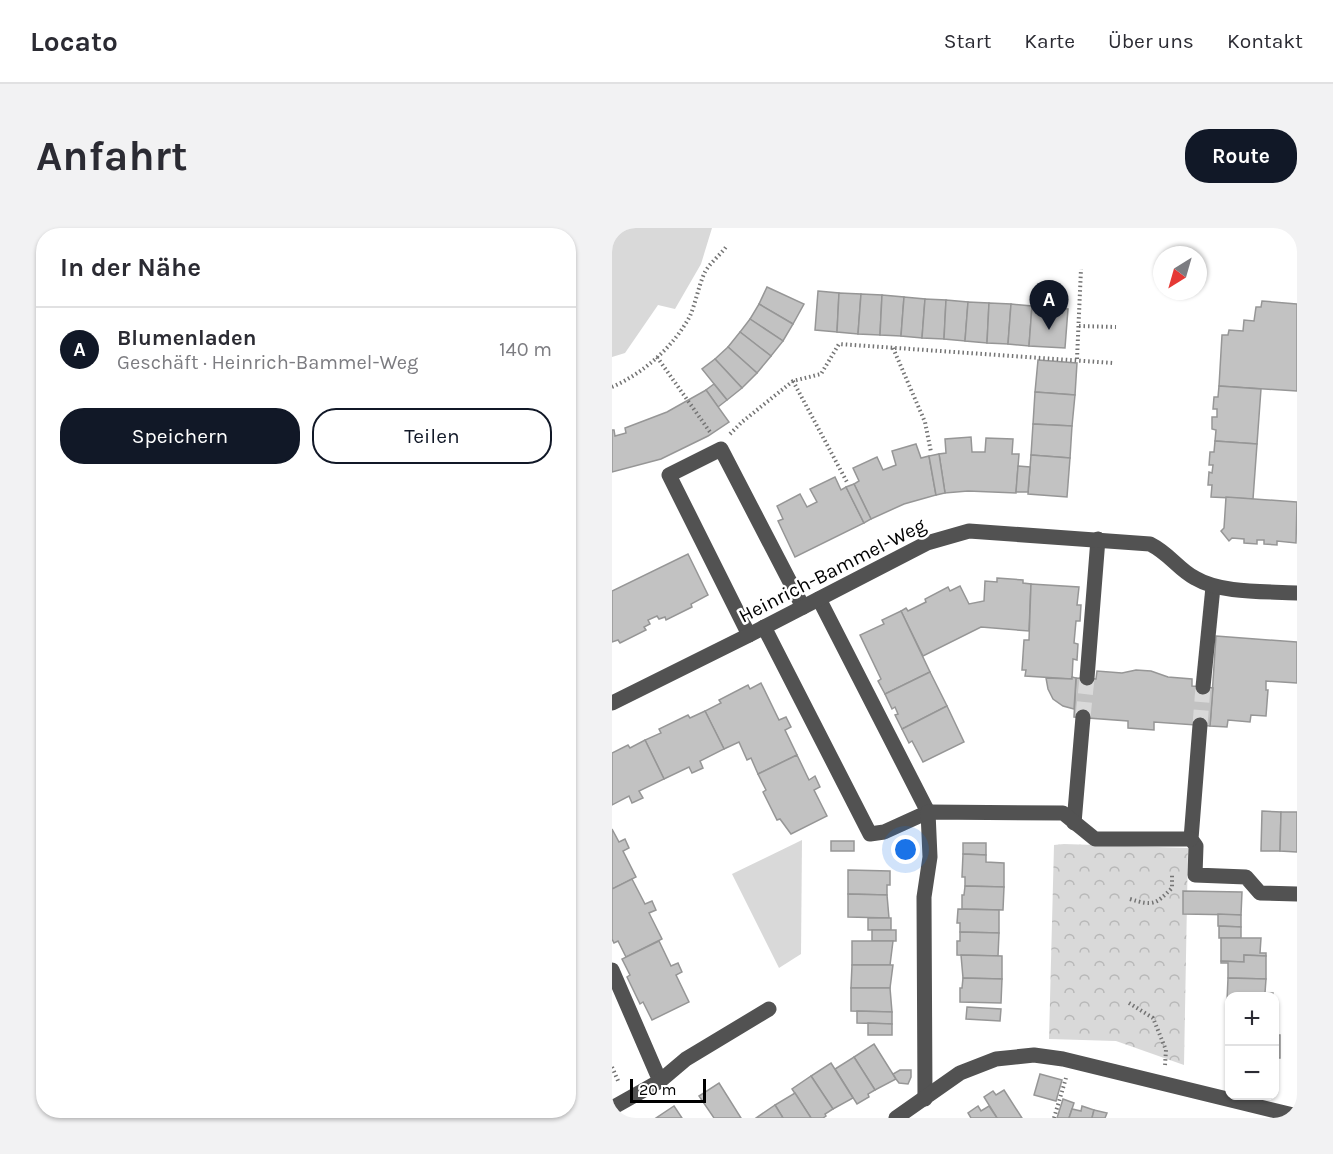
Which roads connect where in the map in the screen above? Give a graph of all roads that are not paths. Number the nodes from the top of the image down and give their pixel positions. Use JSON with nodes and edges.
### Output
{"nodes":[{"id":1,"x":1098,"y":539,"type":"junction"},
{"id":2,"x":1214,"y":587,"type":"junction"},
{"id":3,"x":1297,"y":593,"type":"edge"},
{"id":4,"x":819,"y":599,"type":"junction"},
{"id":5,"x":803,"y":607,"type":"junction"},
{"id":6,"x":764,"y":627,"type":"junction"},
{"id":7,"x":749,"y":636,"type":"junction"},
{"id":8,"x":1087,"y":678,"type":"tunnel mouth"},
{"id":9,"x":1203,"y":687,"type":"tunnel mouth"},
{"id":10,"x":612,"y":703,"type":"edge"},
{"id":11,"x":1083,"y":717,"type":"tunnel mouth"},
{"id":12,"x":1200,"y":725,"type":"tunnel mouth"},
{"id":13,"x":928,"y":812,"type":"junction"},
{"id":14,"x":1074,"y":823,"type":"junction"},
{"id":15,"x":1191,"y":840,"type":"junction"},
{"id":16,"x":1297,"y":894,"type":"edge"},
{"id":17,"x":612,"y":970,"type":"edge"},
{"id":18,"x":769,"y":1009,"type":"dead end"},
{"id":19,"x":660,"y":1081,"type":"junction"},
{"id":20,"x":925,"y":1099,"type":"junction"},
{"id":21,"x":612,"y":1108,"type":"edge"},
{"id":22,"x":1297,"y":1116,"type":"edge"},
{"id":23,"x":896,"y":1118,"type":"edge"}],
"edges":[{"from":1,"to":2,"type":"street","name":"Heinrich-Bammel-Weg"},
{"from":1,"to":4,"type":"street","name":"Heinrich-Bammel-Weg"},
{"from":1,"to":8,"type":"street"},
{"from":2,"to":3,"type":"street","name":"Heinrich-Bammel-Weg"},
{"from":2,"to":9,"type":"street"},
{"from":4,"to":5,"type":"street","name":"Heinrich-Bammel-Weg"},
{"from":4,"to":13,"type":"street"},
{"from":5,"to":6,"type":"street","name":"Heinrich-Bammel-Weg"},
{"from":5,"to":7,"type":"street"},
{"from":6,"to":7,"type":"street","name":"Heinrich-Bammel-Weg"},
{"from":6,"to":13,"type":"street"},
{"from":7,"to":10,"type":"street","name":"Heinrich-Bammel-Weg"},
{"from":11,"to":14,"type":"street"},
{"from":12,"to":15,"type":"street"},
{"from":13,"to":14,"type":"street"},
{"from":13,"to":20,"type":"street"},
{"from":14,"to":15,"type":"street"},
{"from":15,"to":16,"type":"street"},
{"from":17,"to":19,"type":"street"},
{"from":18,"to":19,"type":"street"},
{"from":19,"to":21,"type":"street"},
{"from":20,"to":22,"type":"street"},
{"from":20,"to":23,"type":"street"}]}
